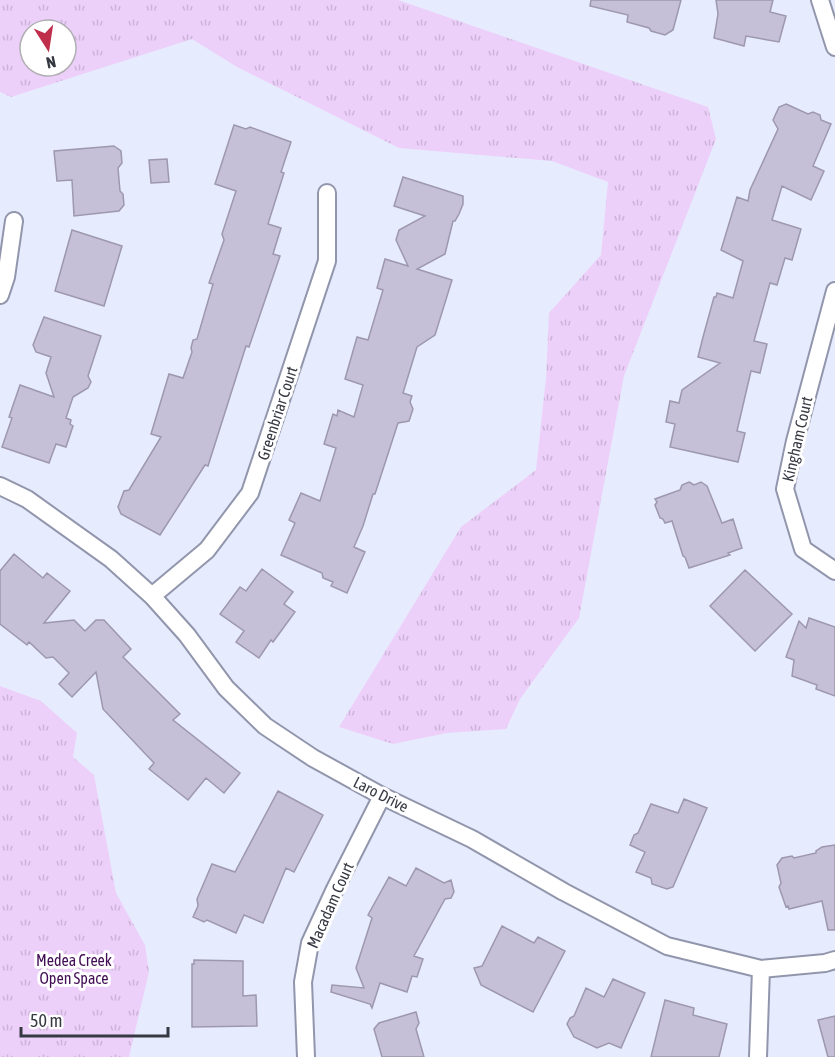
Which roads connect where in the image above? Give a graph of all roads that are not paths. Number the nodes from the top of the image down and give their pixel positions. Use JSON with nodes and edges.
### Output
{"nodes":[{"id":1,"x":820,"y":0,"type":"edge"},
{"id":2,"x":835,"y":47,"type":"edge"},
{"id":3,"x":327,"y":193,"type":"dead end"},
{"id":4,"x":14,"y":221,"type":"dead end"},
{"id":5,"x":835,"y":291,"type":"edge"},
{"id":6,"x":0,"y":295,"type":"edge"},
{"id":7,"x":0,"y":486,"type":"edge"},
{"id":8,"x":835,"y":571,"type":"edge"},
{"id":9,"x":152,"y":596,"type":"junction"},
{"id":10,"x":382,"y":796,"type":"junction"},
{"id":11,"x":835,"y":960,"type":"edge"},
{"id":12,"x":761,"y":969,"type":"junction"},
{"id":13,"x":306,"y":1057,"type":"edge"},
{"id":14,"x":758,"y":1057,"type":"edge"}],
"edges":[{"from":1,"to":2,"type":"street"},
{"from":3,"to":9,"type":"street","name":"Greenbriar Court"},
{"from":4,"to":6,"type":"street"},
{"from":5,"to":8,"type":"street","name":"Kingham Court"},
{"from":7,"to":9,"type":"street","name":"Laro Drive"},
{"from":9,"to":10,"type":"street","name":"Laro Drive"},
{"from":10,"to":12,"type":"street","name":"Laro Drive"},
{"from":10,"to":13,"type":"street","name":"Macadam Court"},
{"from":11,"to":12,"type":"street","name":"Laro Drive"},
{"from":12,"to":14,"type":"street"}]}
